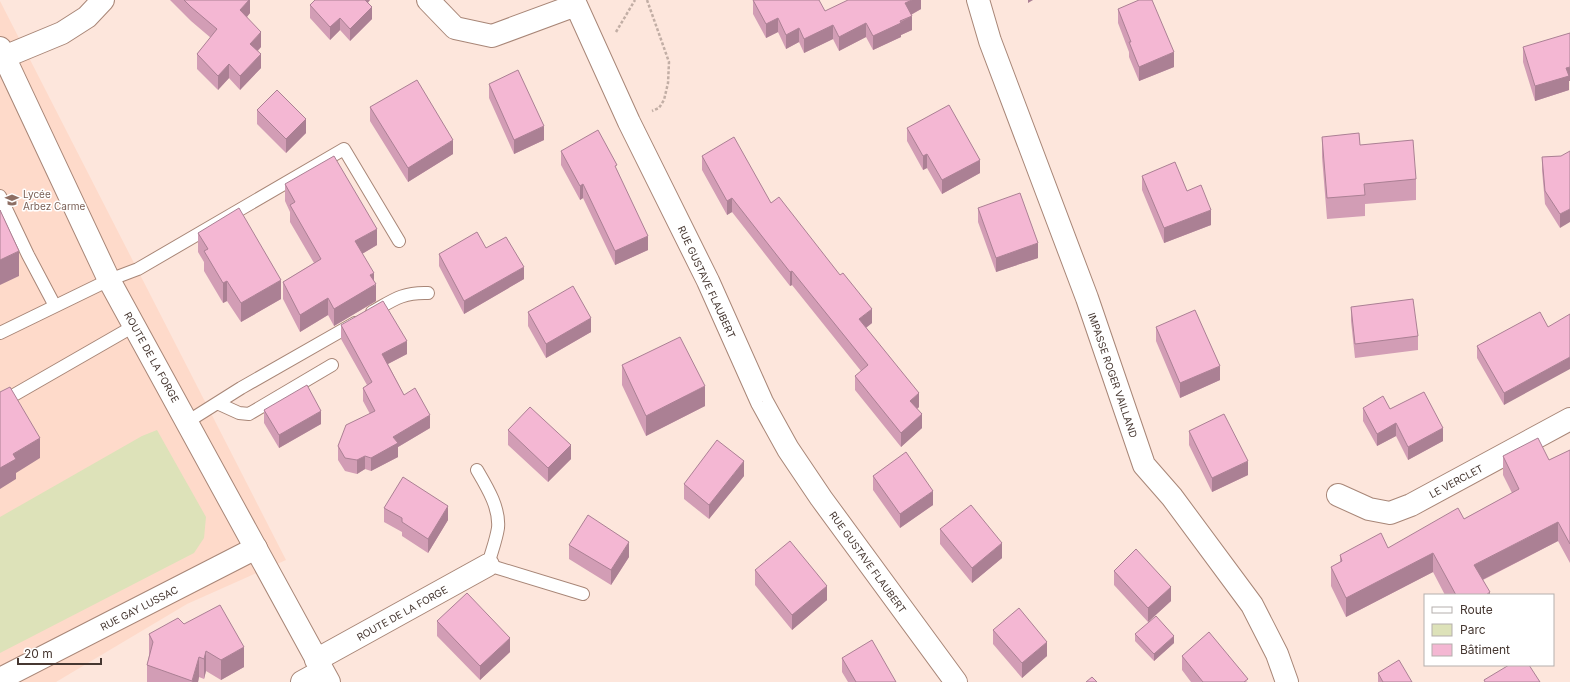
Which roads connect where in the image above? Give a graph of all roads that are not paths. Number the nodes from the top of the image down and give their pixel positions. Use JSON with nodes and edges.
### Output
{"nodes":[{"id":1,"x":103,"y":0,"type":"edge"},
{"id":2,"x":428,"y":0,"type":"edge"},
{"id":3,"x":978,"y":0,"type":"edge"},
{"id":4,"x":2,"y":53,"type":"edge"},
{"id":5,"x":0,"y":196,"type":"edge"},
{"id":6,"x":399,"y":241,"type":"dead end"},
{"id":7,"x":109,"y":280,"type":"junction"},
{"id":8,"x":428,"y":293,"type":"dead end"},
{"id":9,"x":56,"y":306,"type":"junction"},
{"id":10,"x":134,"y":326,"type":"junction"},
{"id":11,"x":0,"y":333,"type":"edge"},
{"id":12,"x":332,"y":365,"type":"dead end"},
{"id":13,"x":0,"y":403,"type":"edge"},
{"id":14,"x":217,"y":403,"type":"junction"},
{"id":15,"x":1570,"y":419,"type":"edge"},
{"id":16,"x":187,"y":422,"type":"junction"},
{"id":17,"x":477,"y":470,"type":"dead end"},
{"id":18,"x":1338,"y":495,"type":"dead end"},
{"id":19,"x":256,"y":548,"type":"junction"},
{"id":20,"x":488,"y":565,"type":"junction"},
{"id":21,"x":583,"y":594,"type":"dead end"},
{"id":22,"x":322,"y":671,"type":"edge"},
{"id":23,"x":0,"y":679,"type":"edge"},
{"id":24,"x":302,"y":682,"type":"edge"},
{"id":25,"x":956,"y":682,"type":"edge"},
{"id":26,"x":1287,"y":682,"type":"edge"}],
"edges":[{"from":1,"to":4,"type":"street"},
{"from":2,"to":25,"type":"street","name":"RUE GUSTAVE FLAUBERT"},
{"from":3,"to":26,"type":"street","name":"IMPASSE ROGER VAILLAND"},
{"from":4,"to":7,"type":"street","name":"ROUTE DE LA FORGE"},
{"from":5,"to":9,"type":"lane"},
{"from":6,"to":7,"type":"lane"},
{"from":7,"to":9,"type":"lane"},
{"from":7,"to":10,"type":"street","name":"ROUTE DE LA FORGE"},
{"from":8,"to":14,"type":"lane"},
{"from":9,"to":11,"type":"lane"},
{"from":10,"to":13,"type":"lane"},
{"from":10,"to":16,"type":"street","name":"ROUTE DE LA FORGE"},
{"from":12,"to":14,"type":"lane"},
{"from":14,"to":16,"type":"lane"},
{"from":15,"to":18,"type":"street","name":"LE VERCLET"},
{"from":16,"to":19,"type":"street","name":"ROUTE DE LA FORGE"},
{"from":17,"to":20,"type":"lane"},
{"from":19,"to":22,"type":"street","name":"ROUTE DE LA FORGE"},
{"from":19,"to":23,"type":"street","name":"RUE GAY LUSSAC"},
{"from":20,"to":21,"type":"lane"},
{"from":20,"to":22,"type":"street","name":"ROUTE DE LA FORGE"},
{"from":22,"to":24,"type":"street"}]}
